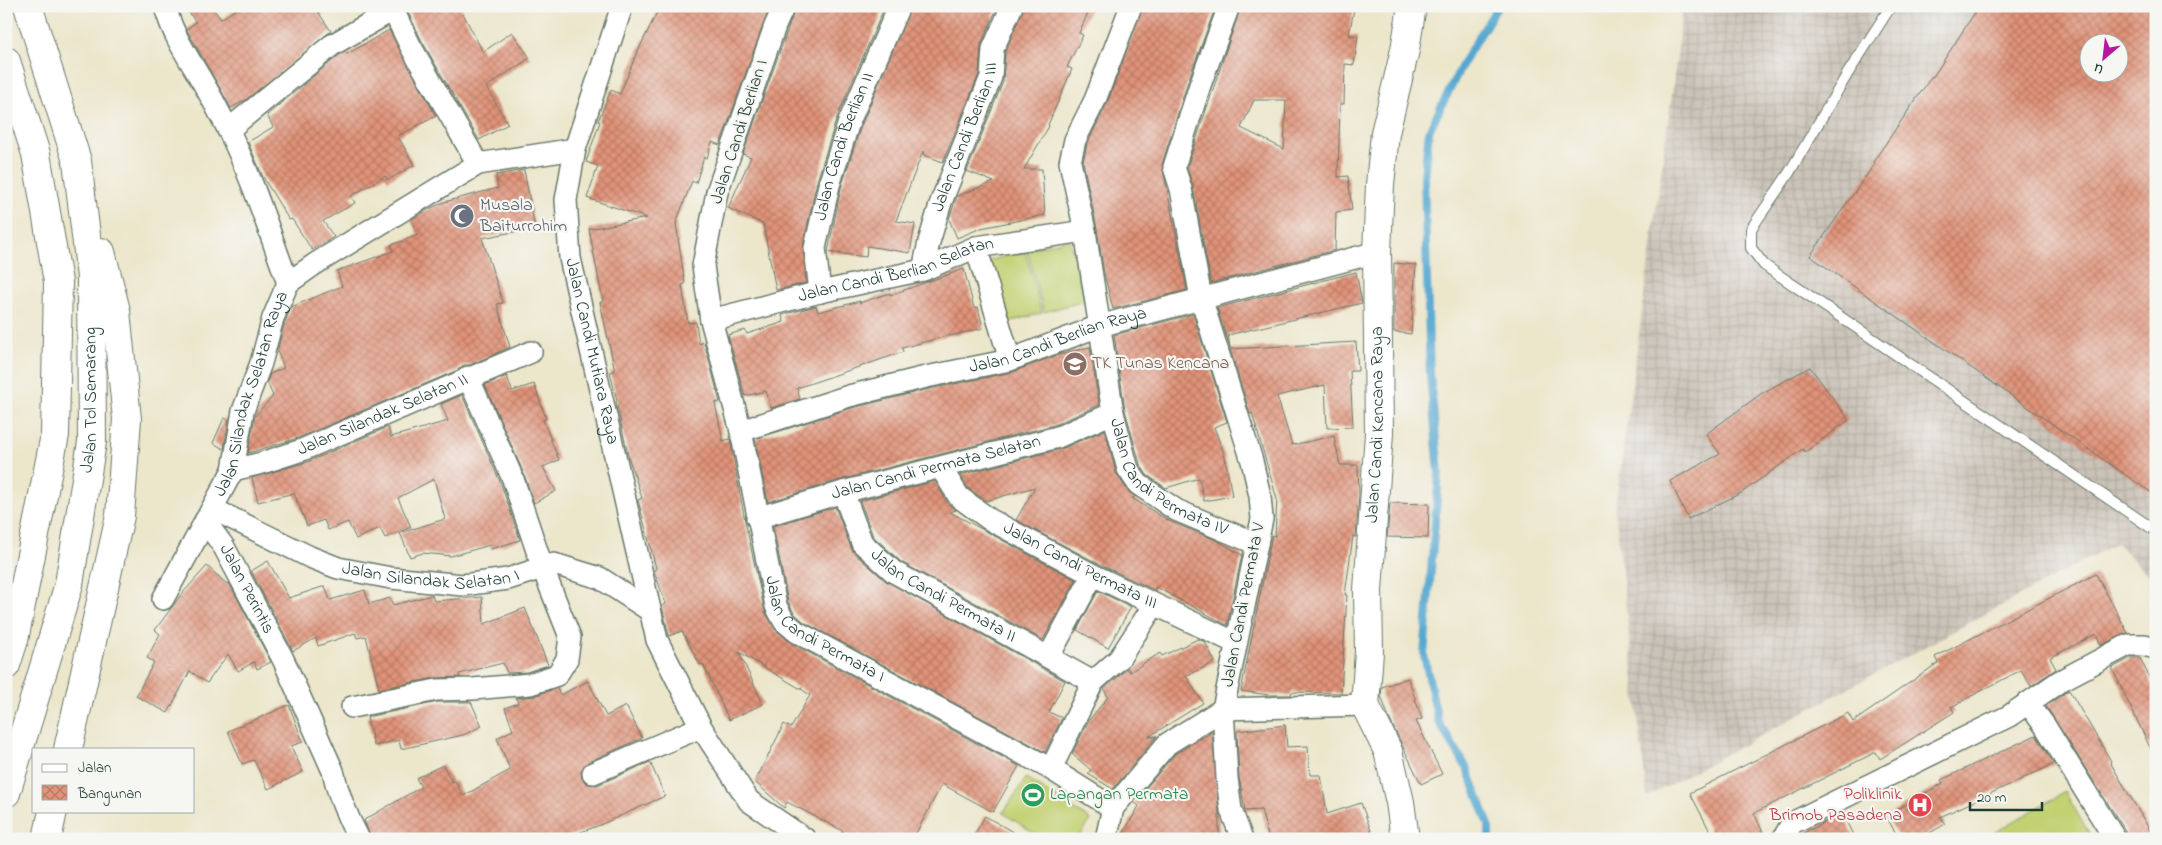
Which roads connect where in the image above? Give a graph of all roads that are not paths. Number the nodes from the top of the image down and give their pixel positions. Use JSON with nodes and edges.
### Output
{"nodes":[{"id":1,"x":28,"y":6,"type":"edge"},
{"id":2,"x":165,"y":6,"type":"edge"},
{"id":3,"x":622,"y":6,"type":"edge"},
{"id":4,"x":784,"y":6,"type":"edge"},
{"id":5,"x":900,"y":6,"type":"edge"},
{"id":6,"x":1012,"y":6,"type":"edge"},
{"id":7,"x":1131,"y":6,"type":"edge"},
{"id":8,"x":1229,"y":6,"type":"edge"},
{"id":9,"x":1412,"y":6,"type":"edge"},
{"id":10,"x":1891,"y":6,"type":"edge"},
{"id":11,"x":392,"y":8,"type":"edge"},
{"id":12,"x":6,"y":61,"type":"edge"},
{"id":13,"x":228,"y":130,"type":"junction"},
{"id":14,"x":576,"y":148,"type":"junction"},
{"id":15,"x":78,"y":160,"type":"junction"},
{"id":16,"x":478,"y":164,"type":"junction"},
{"id":17,"x":1085,"y":231,"type":"junction"},
{"id":18,"x":976,"y":247,"type":"junction"},
{"id":19,"x":1377,"y":252,"type":"junction"},
{"id":20,"x":923,"y":270,"type":"junction"},
{"id":21,"x":288,"y":283,"type":"junction"},
{"id":22,"x":820,"y":292,"type":"junction"},
{"id":23,"x":1201,"y":298,"type":"junction"},
{"id":24,"x":711,"y":320,"type":"junction"},
{"id":25,"x":1099,"y":326,"type":"junction"},
{"id":26,"x":531,"y":352,"type":"dead end"},
{"id":27,"x":1010,"y":360,"type":"junction"},
{"id":28,"x":468,"y":378,"type":"junction"},
{"id":29,"x":1113,"y":413,"type":"junction"},
{"id":30,"x":741,"y":431,"type":"junction"},
{"id":31,"x":941,"y":468,"type":"junction"},
{"id":32,"x":232,"y":470,"type":"junction"},
{"id":33,"x":844,"y":492,"type":"junction"},
{"id":34,"x":209,"y":515,"type":"junction"},
{"id":35,"x":758,"y":518,"type":"junction"},
{"id":36,"x":2156,"y":532,"type":"edge"},
{"id":37,"x":1257,"y":544,"type":"junction"},
{"id":38,"x":543,"y":569,"type":"junction"},
{"id":39,"x":1093,"y":575,"type":"junction"},
{"id":40,"x":163,"y":599,"type":"dead end"},
{"id":41,"x":1154,"y":605,"type":"junction"},
{"id":42,"x":649,"y":610,"type":"junction"},
{"id":43,"x":1236,"y":643,"type":"junction"},
{"id":44,"x":2156,"y":648,"type":"edge"},
{"id":45,"x":9,"y":654,"type":"edge"},
{"id":46,"x":1049,"y":656,"type":"junction"},
{"id":47,"x":1093,"y":682,"type":"junction"},
{"id":48,"x":2028,"y":703,"type":"junction"},
{"id":49,"x":1366,"y":705,"type":"junction"},
{"id":50,"x":352,"y":708,"type":"dead end"},
{"id":51,"x":1223,"y":709,"type":"junction"},
{"id":52,"x":701,"y":727,"type":"junction"},
{"id":53,"x":68,"y":748,"type":"edge"},
{"id":54,"x":1051,"y":769,"type":"junction"},
{"id":55,"x":594,"y":773,"type":"dead end"},
{"id":56,"x":6,"y":793,"type":"edge"},
{"id":57,"x":1113,"y":808,"type":"junction"},
{"id":58,"x":54,"y":812,"type":"edge"},
{"id":59,"x":47,"y":839,"type":"edge"},
{"id":60,"x":360,"y":839,"type":"edge"},
{"id":61,"x":805,"y":839,"type":"edge"},
{"id":62,"x":1106,"y":839,"type":"edge"},
{"id":63,"x":1242,"y":839,"type":"edge"},
{"id":64,"x":1405,"y":839,"type":"edge"},
{"id":65,"x":1783,"y":839,"type":"edge"},
{"id":66,"x":2116,"y":839,"type":"edge"}],
"edges":[{"from":1,"to":15,"type":"main road","name":"Jalan Tol Semarang"},
{"from":2,"to":13,"type":"street","name":"Jalan Silandak Selatan Raya"},
{"from":3,"to":14,"type":"street","name":"Jalan Candi Mutiara Raya"},
{"from":4,"to":24,"type":"street","name":"Jalan Candi Berlian I"},
{"from":5,"to":22,"type":"street","name":"Jalan Candi Berlian II"},
{"from":6,"to":20,"type":"street","name":"Jalan Candi Berlian III"},
{"from":7,"to":17,"type":"street","name":"Jalan Candi Permata IV"},
{"from":8,"to":23,"type":"street","name":"Jalan Candi Permata V"},
{"from":9,"to":19,"type":"main road","name":"Jalan Candi Kencana Raya"},
{"from":10,"to":36,"type":"lane"},
{"from":11,"to":13,"type":"street"},
{"from":11,"to":16,"type":"street"},
{"from":12,"to":45,"type":"main road","name":"Jalan Tol Semarang"},
{"from":13,"to":21,"type":"street","name":"Jalan Silandak Selatan Raya"},
{"from":14,"to":16,"type":"street"},
{"from":14,"to":42,"type":"street","name":"Jalan Candi Mutiara Raya"},
{"from":15,"to":53,"type":"main road"},
{"from":15,"to":56,"type":"main road","name":"Jalan Tol Semarang"},
{"from":16,"to":21,"type":"street"},
{"from":17,"to":18,"type":"street","name":"Jalan Candi Berlian Selatan"},
{"from":17,"to":25,"type":"street","name":"Jalan Candi Permata IV"},
{"from":18,"to":20,"type":"street","name":"Jalan Candi Berlian Selatan"},
{"from":18,"to":27,"type":"street"},
{"from":19,"to":23,"type":"street","name":"Jalan Candi Berlian Raya"},
{"from":19,"to":49,"type":"main road","name":"Jalan Candi Kencana Raya"},
{"from":20,"to":22,"type":"street","name":"Jalan Candi Berlian Selatan"},
{"from":21,"to":32,"type":"street","name":"Jalan Silandak Selatan Raya"},
{"from":22,"to":24,"type":"street","name":"Jalan Candi Berlian Selatan"},
{"from":23,"to":25,"type":"street","name":"Jalan Candi Berlian Raya"},
{"from":23,"to":37,"type":"street","name":"Jalan Candi Permata V"},
{"from":24,"to":30,"type":"street","name":"Jalan Candi Permata I"},
{"from":25,"to":27,"type":"street","name":"Jalan Candi Berlian Raya"},
{"from":25,"to":29,"type":"street","name":"Jalan Candi Permata IV"},
{"from":26,"to":28,"type":"street","name":"Jalan Silandak Selatan II"},
{"from":27,"to":30,"type":"street","name":"Jalan Candi Berlian Raya"},
{"from":28,"to":32,"type":"street","name":"Jalan Silandak Selatan II"},
{"from":28,"to":38,"type":"street"},
{"from":29,"to":31,"type":"street","name":"Jalan Candi Permata Selatan"},
{"from":29,"to":37,"type":"street","name":"Jalan Candi Permata IV"},
{"from":30,"to":35,"type":"street","name":"Jalan Candi Permata I"},
{"from":31,"to":33,"type":"street","name":"Jalan Candi Permata Selatan"},
{"from":31,"to":39,"type":"street","name":"Jalan Candi Permata III"},
{"from":32,"to":34,"type":"street","name":"Jalan Silandak Selatan Raya"},
{"from":33,"to":35,"type":"street","name":"Jalan Candi Permata Selatan"},
{"from":33,"to":46,"type":"street","name":"Jalan Candi Permata II"},
{"from":34,"to":38,"type":"street","name":"Jalan Silandak Selatan I"},
{"from":34,"to":40,"type":"street","name":"Jalan Silandak Selatan Raya"},
{"from":34,"to":60,"type":"street","name":"Jalan Perintis"},
{"from":35,"to":54,"type":"street","name":"Jalan Candi Permata I"},
{"from":37,"to":43,"type":"street","name":"Jalan Candi Permata V"},
{"from":38,"to":42,"type":"street","name":"Jalan Silandak Selatan I"},
{"from":38,"to":50,"type":"street"},
{"from":39,"to":41,"type":"street","name":"Jalan Candi Permata III"},
{"from":39,"to":46,"type":"street"},
{"from":41,"to":43,"type":"street","name":"Jalan Candi Permata III"},
{"from":41,"to":47,"type":"street"},
{"from":42,"to":52,"type":"street","name":"Jalan Candi Mutiara Raya"},
{"from":43,"to":51,"type":"street","name":"Jalan Candi Permata V"},
{"from":44,"to":48,"type":"street"},
{"from":46,"to":47,"type":"street","name":"Jalan Candi Permata II"},
{"from":47,"to":54,"type":"street"},
{"from":48,"to":65,"type":"street"},
{"from":48,"to":66,"type":"street"},
{"from":49,"to":51,"type":"street"},
{"from":49,"to":64,"type":"main road","name":"Jalan Candi Kencana Raya"},
{"from":51,"to":57,"type":"street"},
{"from":51,"to":63,"type":"street","name":"Jalan Candi Permata V"},
{"from":52,"to":55,"type":"street"},
{"from":52,"to":61,"type":"street","name":"Jalan Candi Mutiara Raya"},
{"from":54,"to":57,"type":"street","name":"Jalan Candi Permata I"},
{"from":57,"to":62,"type":"street"},
{"from":58,"to":59,"type":"main road"}]}
